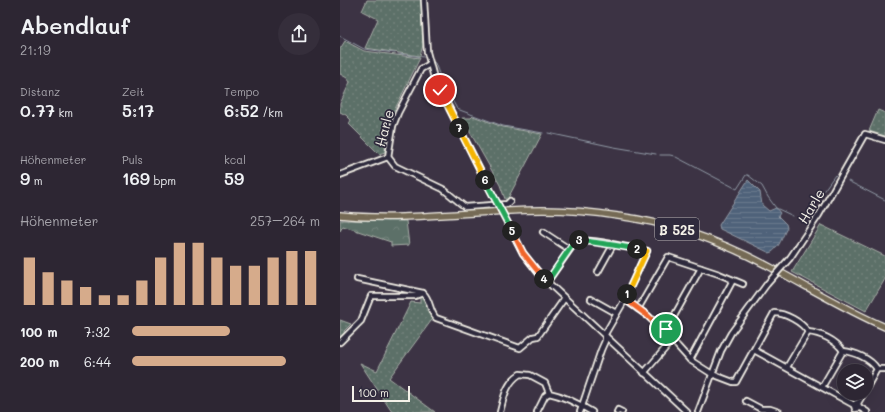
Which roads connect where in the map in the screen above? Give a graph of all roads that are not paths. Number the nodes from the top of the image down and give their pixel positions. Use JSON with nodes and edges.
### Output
{"nodes":[{"id":1,"x":424,"y":0,"type":"edge"},
{"id":2,"x":430,"y":64,"type":"junction"},
{"id":3,"x":885,"y":140,"type":"edge"},
{"id":4,"x":388,"y":157,"type":"junction"},
{"id":5,"x":340,"y":174,"type":"edge"},
{"id":6,"x":510,"y":201,"type":"dead end"},
{"id":7,"x":340,"y":215,"type":"edge"},
{"id":8,"x":543,"y":232,"type":"dead end"},
{"id":9,"x":613,"y":245,"type":"junction"},
{"id":10,"x":569,"y":249,"type":"junction"},
{"id":11,"x":700,"y":268,"type":"junction"},
{"id":12,"x":598,"y":272,"type":"dead end"},
{"id":13,"x":357,"y":279,"type":"dead end"},
{"id":14,"x":733,"y":280,"type":"junction"},
{"id":15,"x":547,"y":282,"type":"junction"},
{"id":16,"x":742,"y":284,"type":"dead end"},
{"id":17,"x":423,"y":293,"type":"junction"},
{"id":18,"x":564,"y":299,"type":"junction"},
{"id":19,"x":591,"y":299,"type":"dead end"},
{"id":20,"x":622,"y":303,"type":"dead end"},
{"id":21,"x":638,"y":309,"type":"junction"},
{"id":22,"x":616,"y":313,"type":"junction"},
{"id":23,"x":885,"y":328,"type":"edge"},
{"id":24,"x":663,"y":330,"type":"junction"},
{"id":25,"x":808,"y":332,"type":"junction"},
{"id":26,"x":605,"y":337,"type":"junction"},
{"id":27,"x":340,"y":342,"type":"edge"},
{"id":28,"x":669,"y":344,"type":"dead end"},
{"id":29,"x":754,"y":350,"type":"junction"},
{"id":30,"x":843,"y":350,"type":"junction"},
{"id":31,"x":690,"y":360,"type":"junction"},
{"id":32,"x":787,"y":367,"type":"junction"},
{"id":33,"x":877,"y":369,"type":"junction"},
{"id":34,"x":885,"y":369,"type":"edge"},
{"id":35,"x":644,"y":373,"type":"junction"},
{"id":36,"x":712,"y":374,"type":"junction"},
{"id":37,"x":873,"y":376,"type":"edge"},
{"id":38,"x":822,"y":387,"type":"junction"},
{"id":39,"x":550,"y":393,"type":"junction"},
{"id":40,"x":860,"y":400,"type":"edge"},
{"id":41,"x":746,"y":401,"type":"dead end"},
{"id":42,"x":857,"y":405,"type":"junction"},
{"id":43,"x":582,"y":406,"type":"junction"},
{"id":44,"x":500,"y":412,"type":"edge"},
{"id":45,"x":537,"y":412,"type":"edge"},
{"id":46,"x":580,"y":412,"type":"edge"},
{"id":47,"x":592,"y":412,"type":"edge"},
{"id":48,"x":617,"y":412,"type":"edge"},
{"id":49,"x":622,"y":412,"type":"edge"},
{"id":50,"x":686,"y":412,"type":"edge"},
{"id":51,"x":698,"y":412,"type":"edge"},
{"id":52,"x":779,"y":412,"type":"edge"},
{"id":53,"x":867,"y":412,"type":"edge"}],
"edges":[{"from":1,"to":2,"type":"street"},
{"from":2,"to":4,"type":"street","name":"Harle"},
{"from":2,"to":15,"type":"street","bridge":true},
{"from":3,"to":36,"type":"street","name":"Harle","bridge":true},
{"from":4,"to":5,"type":"street","name":"Harle"},
{"from":4,"to":6,"type":"street"},
{"from":7,"to":23,"type":"main road","number":"B 525"},
{"from":8,"to":10,"type":"street"},
{"from":9,"to":10,"type":"street"},
{"from":9,"to":12,"type":"street"},
{"from":9,"to":21,"type":"street"},
{"from":10,"to":15,"type":"street"},
{"from":11,"to":14,"type":"street"},
{"from":11,"to":21,"type":"street"},
{"from":11,"to":24,"type":"street"},
{"from":13,"to":17,"type":"street"},
{"from":14,"to":16,"type":"street"},
{"from":14,"to":31,"type":"street"},
{"from":15,"to":18,"type":"street"},
{"from":17,"to":18,"type":"street"},
{"from":17,"to":27,"type":"street"},
{"from":18,"to":26,"type":"street"},
{"from":19,"to":22,"type":"street"},
{"from":20,"to":22,"type":"street"},
{"from":21,"to":24,"type":"street"},
{"from":22,"to":26,"type":"street"},
{"from":24,"to":31,"type":"street"},
{"from":25,"to":29,"type":"street"},
{"from":25,"to":30,"type":"street"},
{"from":25,"to":32,"type":"street"},
{"from":26,"to":35,"type":"street"},
{"from":26,"to":43,"type":"street"},
{"from":28,"to":35,"type":"street"},
{"from":29,"to":32,"type":"street"},
{"from":29,"to":36,"type":"street"},
{"from":30,"to":33,"type":"street"},
{"from":30,"to":38,"type":"street"},
{"from":31,"to":36,"type":"street"},
{"from":32,"to":38,"type":"street"},
{"from":33,"to":34,"type":"street"},
{"from":33,"to":37,"type":"street"},
{"from":35,"to":50,"type":"street"},
{"from":36,"to":51,"type":"street","name":"Harle"},
{"from":38,"to":42,"type":"street"},
{"from":39,"to":43,"type":"street"},
{"from":39,"to":44,"type":"street"},
{"from":39,"to":45,"type":"street"},
{"from":40,"to":42,"type":"street"},
{"from":41,"to":52,"type":"street"},
{"from":42,"to":53,"type":"street"},
{"from":43,"to":46,"type":"street"},
{"from":43,"to":47,"type":"street"},
{"from":48,"to":49,"type":"street"}]}
